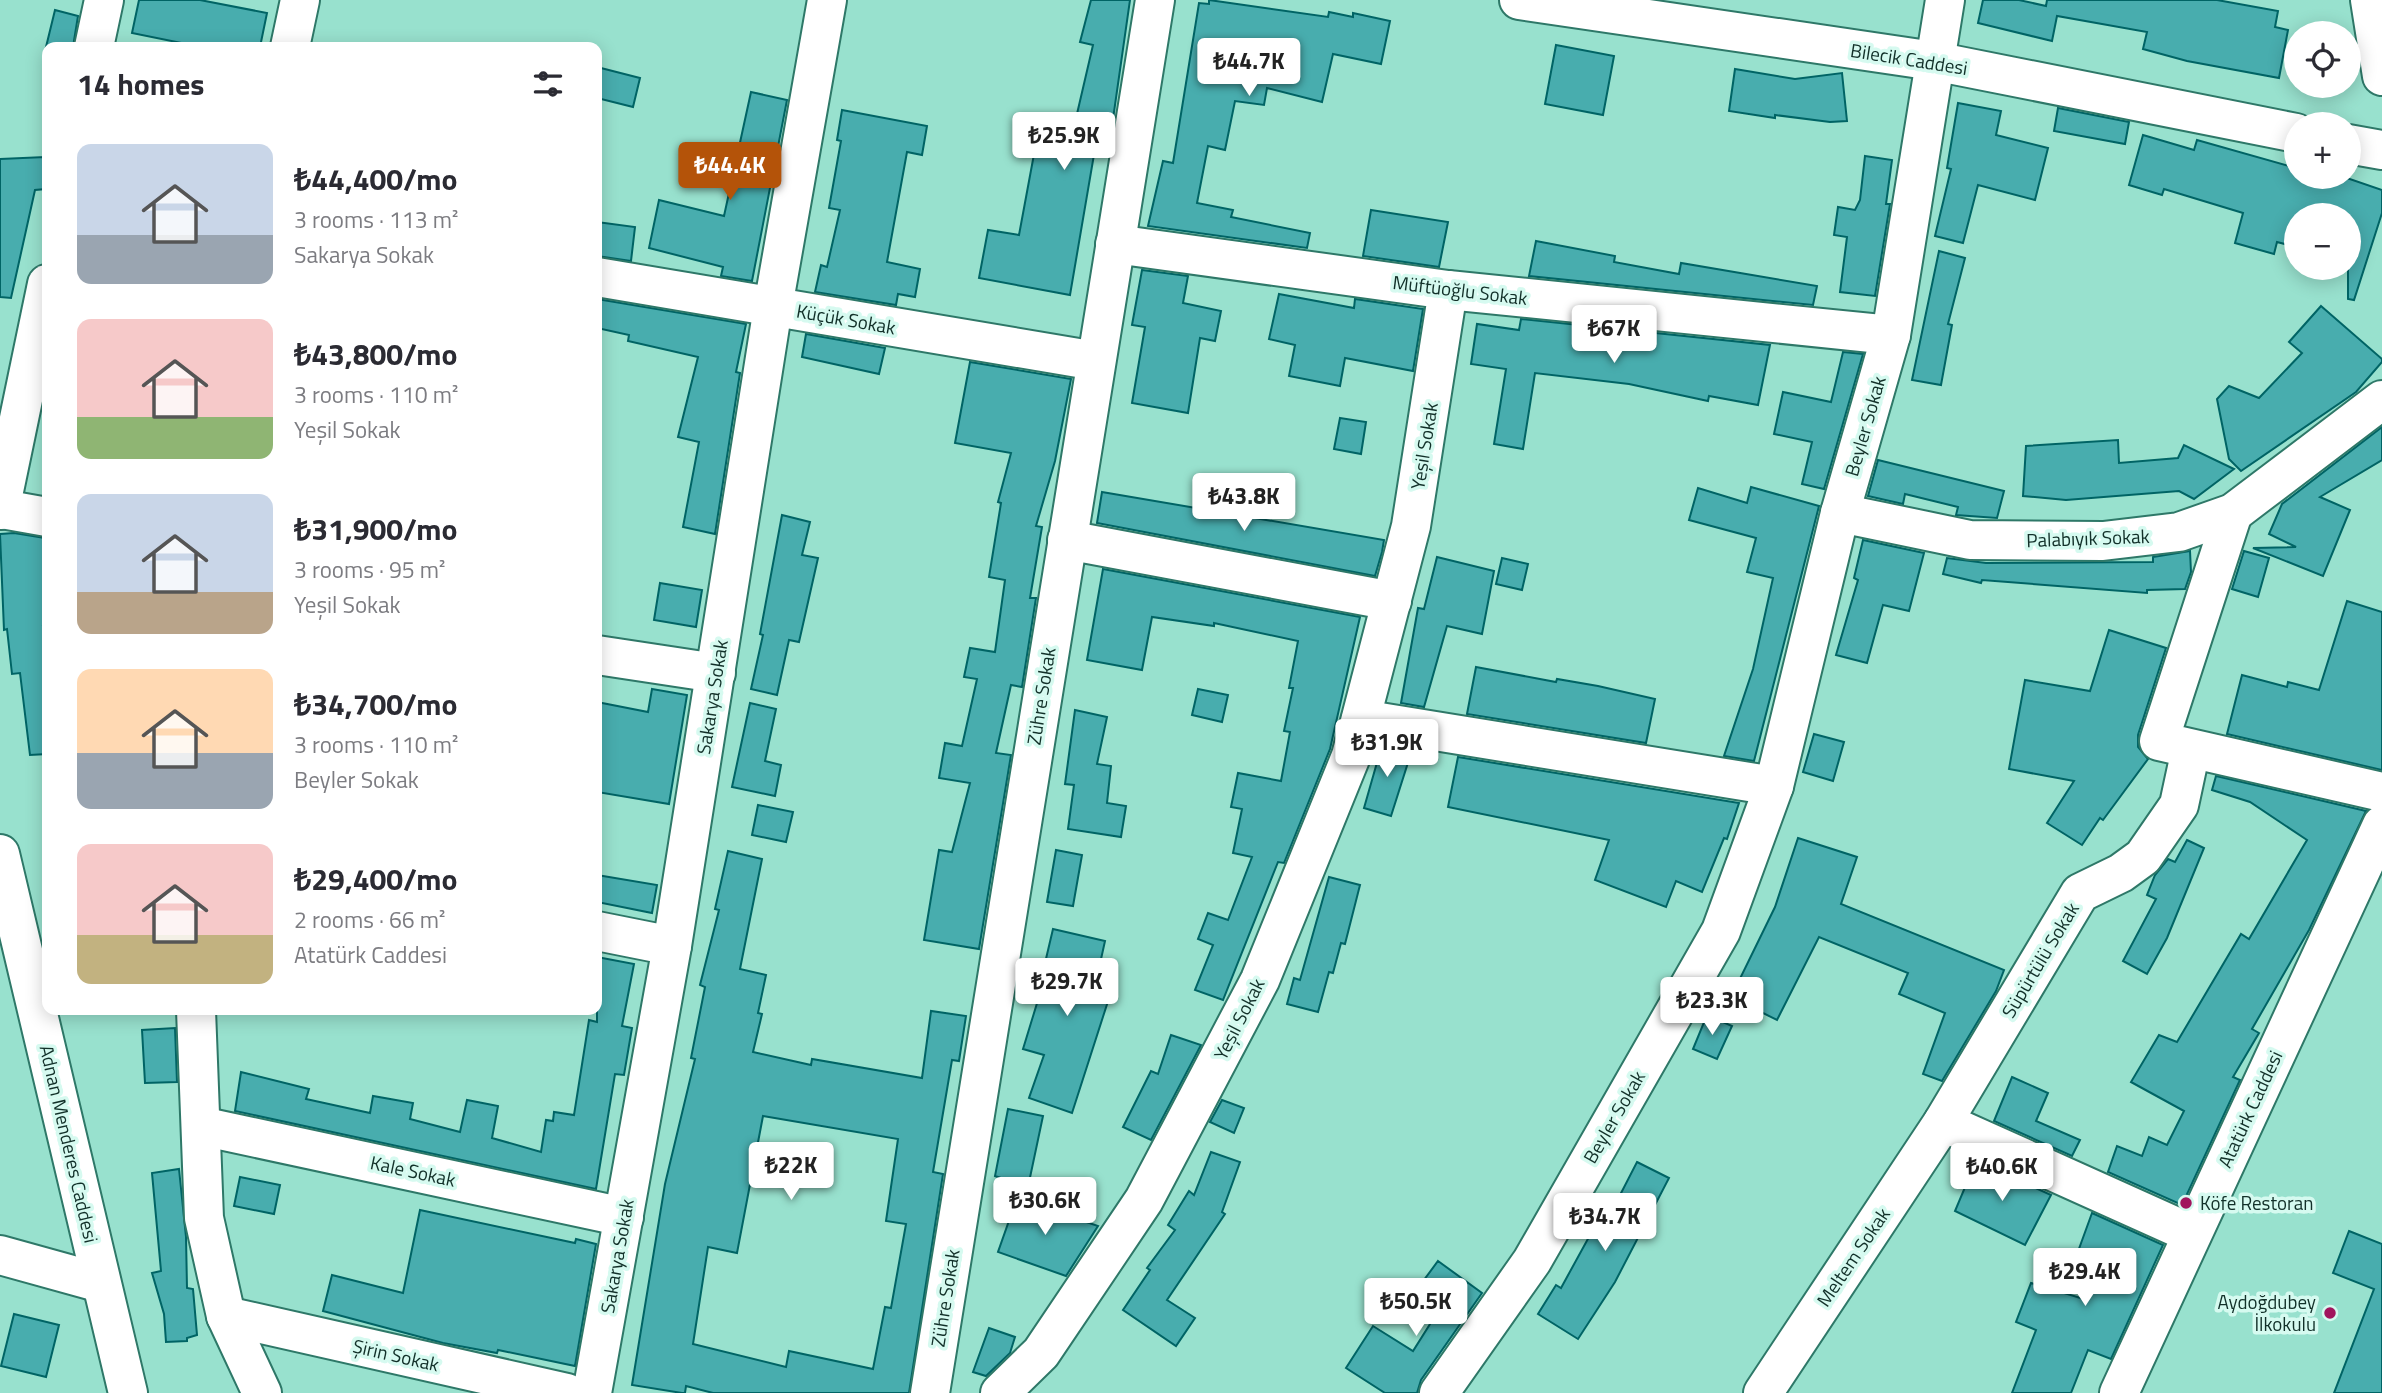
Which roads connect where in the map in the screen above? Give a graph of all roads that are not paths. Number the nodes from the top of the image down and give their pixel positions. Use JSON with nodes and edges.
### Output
{"nodes":[{"id":1,"x":104,"y":0,"type":"edge"},
{"id":2,"x":300,"y":0,"type":"edge"},
{"id":3,"x":827,"y":0,"type":"edge"},
{"id":4,"x":1155,"y":0,"type":"edge"},
{"id":5,"x":1520,"y":0,"type":"edge"},
{"id":6,"x":1945,"y":0,"type":"edge"},
{"id":7,"x":2370,"y":0,"type":"edge"},
{"id":8,"x":95,"y":42,"type":"edge"},
{"id":9,"x":291,"y":42,"type":"edge"},
{"id":10,"x":1934,"y":61,"type":"junction"},
{"id":11,"x":2382,"y":76,"type":"edge"},
{"id":12,"x":2284,"y":131,"type":"edge"},
{"id":13,"x":2361,"y":146,"type":"edge"},
{"id":14,"x":2382,"y":150,"type":"edge"},
{"id":15,"x":1115,"y":244,"type":"junction"},
{"id":16,"x":602,"y":278,"type":"edge"},
{"id":17,"x":1448,"y":290,"type":"junction"},
{"id":18,"x":773,"y":307,"type":"junction"},
{"id":19,"x":42,"y":308,"type":"edge"},
{"id":20,"x":1891,"y":335,"type":"junction"},
{"id":21,"x":1096,"y":361,"type":"junction"},
{"id":22,"x":2382,"y":400,"type":"edge"},
{"id":23,"x":1,"y":509,"type":"edge"},
{"id":24,"x":1840,"y":513,"type":"junction"},
{"id":25,"x":2233,"y":513,"type":"junction"},
{"id":26,"x":42,"y":516,"type":"edge"},
{"id":27,"x":1067,"y":540,"type":"junction"},
{"id":28,"x":1392,"y":601,"type":"junction"},
{"id":29,"x":602,"y":656,"type":"edge"},
{"id":30,"x":716,"y":673,"type":"junction"},
{"id":31,"x":1361,"y":719,"type":"junction"},
{"id":32,"x":2191,"y":749,"type":"junction"},
{"id":33,"x":1774,"y":786,"type":"junction"},
{"id":34,"x":2382,"y":792,"type":"edge"},
{"id":35,"x":2382,"y":825,"type":"edge"},
{"id":36,"x":2,"y":867,"type":"edge"},
{"id":37,"x":602,"y":932,"type":"edge"},
{"id":38,"x":673,"y":946,"type":"junction"},
{"id":39,"x":197,"y":1015,"type":"edge"},
{"id":40,"x":1943,"y":1122,"type":"junction"},
{"id":41,"x":201,"y":1126,"type":"junction"},
{"id":42,"x":624,"y":1217,"type":"junction"},
{"id":43,"x":2192,"y":1234,"type":"junction"},
{"id":44,"x":0,"y":1255,"type":"edge"},
{"id":45,"x":101,"y":1283,"type":"junction"},
{"id":46,"x":226,"y":1317,"type":"junction"},
{"id":47,"x":128,"y":1393,"type":"edge"},
{"id":48,"x":262,"y":1393,"type":"edge"},
{"id":49,"x":567,"y":1393,"type":"edge"},
{"id":50,"x":592,"y":1393,"type":"edge"},
{"id":51,"x":930,"y":1393,"type":"edge"},
{"id":52,"x":1000,"y":1393,"type":"edge"},
{"id":53,"x":1439,"y":1393,"type":"edge"},
{"id":54,"x":1763,"y":1393,"type":"edge"},
{"id":55,"x":2119,"y":1393,"type":"edge"}],
"edges":[{"from":1,"to":8,"type":"street"},
{"from":2,"to":9,"type":"street"},
{"from":3,"to":18,"type":"street","name":"Sakarya Sokak"},
{"from":4,"to":15,"type":"street","name":"Zühre Sokak"},
{"from":5,"to":10,"type":"street","name":"Bilecik Caddesi"},
{"from":6,"to":10,"type":"street","name":"Beyler Sokak"},
{"from":7,"to":11,"type":"street"},
{"from":10,"to":12,"type":"street","name":"Bilecik Caddesi"},
{"from":10,"to":20,"type":"street","name":"Beyler Sokak"},
{"from":13,"to":14,"type":"street"},
{"from":15,"to":17,"type":"street","name":"Müftüoğlu Sokak"},
{"from":15,"to":21,"type":"street","name":"Zühre Sokak"},
{"from":16,"to":18,"type":"street","name":"Küçük Sokak"},
{"from":17,"to":20,"type":"street","name":"Müftüoğlu Sokak"},
{"from":17,"to":28,"type":"street","name":"Yeşil Sokak"},
{"from":18,"to":21,"type":"street","name":"Küçük Sokak"},
{"from":18,"to":30,"type":"street","name":"Sakarya Sokak"},
{"from":19,"to":23,"type":"street"},
{"from":20,"to":24,"type":"street","name":"Beyler Sokak"},
{"from":21,"to":27,"type":"street","name":"Zühre Sokak"},
{"from":22,"to":25,"type":"street","name":"Palabıyık Sokak"},
{"from":23,"to":26,"type":"street"},
{"from":24,"to":25,"type":"street","name":"Palabıyık Sokak"},
{"from":24,"to":33,"type":"street","name":"Beyler Sokak"},
{"from":25,"to":32,"type":"street"},
{"from":27,"to":28,"type":"street"},
{"from":27,"to":51,"type":"street","name":"Zühre Sokak"},
{"from":28,"to":31,"type":"street","name":"Yeşil Sokak"},
{"from":29,"to":30,"type":"street"},
{"from":30,"to":38,"type":"street","name":"Sakarya Sokak"},
{"from":31,"to":33,"type":"street"},
{"from":31,"to":52,"type":"street","name":"Yeşil Sokak"},
{"from":32,"to":34,"type":"street"},
{"from":32,"to":40,"type":"street","name":"Süpürtülü Sokak"},
{"from":33,"to":53,"type":"street","name":"Beyler Sokak"},
{"from":35,"to":43,"type":"street","name":"Atatürk Caddesi"},
{"from":36,"to":45,"type":"street","name":"Adnan Menderes Caddesi"},
{"from":37,"to":38,"type":"street"},
{"from":38,"to":42,"type":"street","name":"Sakarya Sokak"},
{"from":39,"to":41,"type":"street"},
{"from":40,"to":43,"type":"street"},
{"from":40,"to":54,"type":"street","name":"Meltem Sokak"},
{"from":41,"to":42,"type":"street","name":"Kale Sokak"},
{"from":41,"to":46,"type":"street"},
{"from":42,"to":50,"type":"street","name":"Sakarya Sokak"},
{"from":43,"to":55,"type":"street","name":"Atatürk Caddesi"},
{"from":44,"to":45,"type":"street"},
{"from":45,"to":47,"type":"street","name":"Adnan Menderes Caddesi"},
{"from":46,"to":48,"type":"street"},
{"from":46,"to":49,"type":"street","name":"Şirin Sokak"}]}
